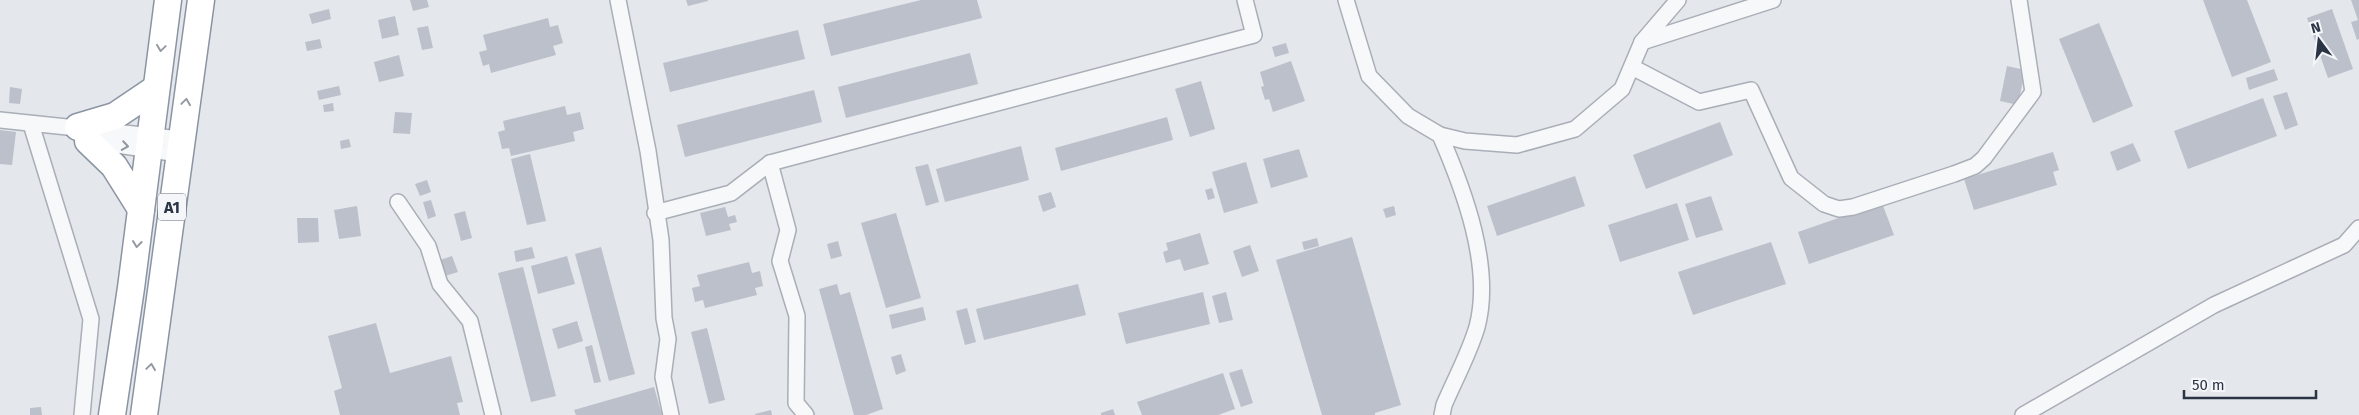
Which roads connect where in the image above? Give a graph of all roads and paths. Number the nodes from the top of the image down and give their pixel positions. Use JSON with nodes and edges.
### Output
{"nodes":[{"id":1,"x":168,"y":0,"type":"edge"},
{"id":2,"x":201,"y":0,"type":"edge"},
{"id":3,"x":618,"y":0,"type":"edge"},
{"id":4,"x":1246,"y":0,"type":"edge"},
{"id":5,"x":1346,"y":0,"type":"edge"},
{"id":6,"x":1678,"y":0,"type":"edge"},
{"id":7,"x":1773,"y":0,"type":"edge"},
{"id":8,"x":2019,"y":0,"type":"edge"},
{"id":9,"x":1642,"y":42,"type":"junction"},
{"id":10,"x":1632,"y":67,"type":"junction"},
{"id":11,"x":155,"y":89,"type":"junction"},
{"id":12,"x":0,"y":120,"type":"edge"},
{"id":13,"x":38,"y":124,"type":"junction"},
{"id":14,"x":83,"y":134,"type":"junction"},
{"id":15,"x":1440,"y":135,"type":"junction"},
{"id":16,"x":149,"y":142,"type":"junction"},
{"id":17,"x":180,"y":146,"type":"junction"},
{"id":18,"x":770,"y":164,"type":"junction"},
{"id":19,"x":398,"y":202,"type":"dead end"},
{"id":20,"x":141,"y":210,"type":"junction"},
{"id":21,"x":656,"y":213,"type":"junction"},
{"id":22,"x":2359,"y":228,"type":"edge"},
{"id":23,"x":82,"y":415,"type":"edge"},
{"id":24,"x":112,"y":415,"type":"edge"},
{"id":25,"x":144,"y":415,"type":"edge"},
{"id":26,"x":492,"y":415,"type":"edge"},
{"id":27,"x":671,"y":415,"type":"edge"},
{"id":28,"x":806,"y":415,"type":"edge"},
{"id":29,"x":1442,"y":415,"type":"edge"},
{"id":30,"x":2023,"y":415,"type":"edge"}],
"edges":[{"from":1,"to":11,"type":"highway","number":"A1","one_way":true},
{"from":17,"to":2,"type":"highway","number":"A1","one_way":true},
{"from":3,"to":21,"type":"street"},
{"from":4,"to":18,"type":"street"},
{"from":5,"to":15,"type":"street"},
{"from":6,"to":9,"type":"street"},
{"from":7,"to":9,"type":"street"},
{"from":8,"to":10,"type":"street"},
{"from":9,"to":10,"type":"street"},
{"from":10,"to":15,"type":"street"},
{"from":11,"to":14,"type":"highway"},
{"from":11,"to":16,"type":"highway","number":"A1"},
{"from":12,"to":13,"type":"street"},
{"from":13,"to":14,"type":"street"},
{"from":13,"to":23,"type":"street"},
{"from":14,"to":16,"type":"street"},
{"from":14,"to":20,"type":"highway"},
{"from":15,"to":29,"type":"street"},
{"from":16,"to":17,"type":"street"},
{"from":16,"to":20,"type":"highway","number":"A1"},
{"from":25,"to":17,"type":"highway","number":"A1","one_way":true},
{"from":18,"to":21,"type":"street"},
{"from":18,"to":28,"type":"street"},
{"from":19,"to":26,"type":"street"},
{"from":20,"to":24,"type":"highway","number":"A1","one_way":true},
{"from":21,"to":27,"type":"street"},
{"from":22,"to":30,"type":"street"}]}
